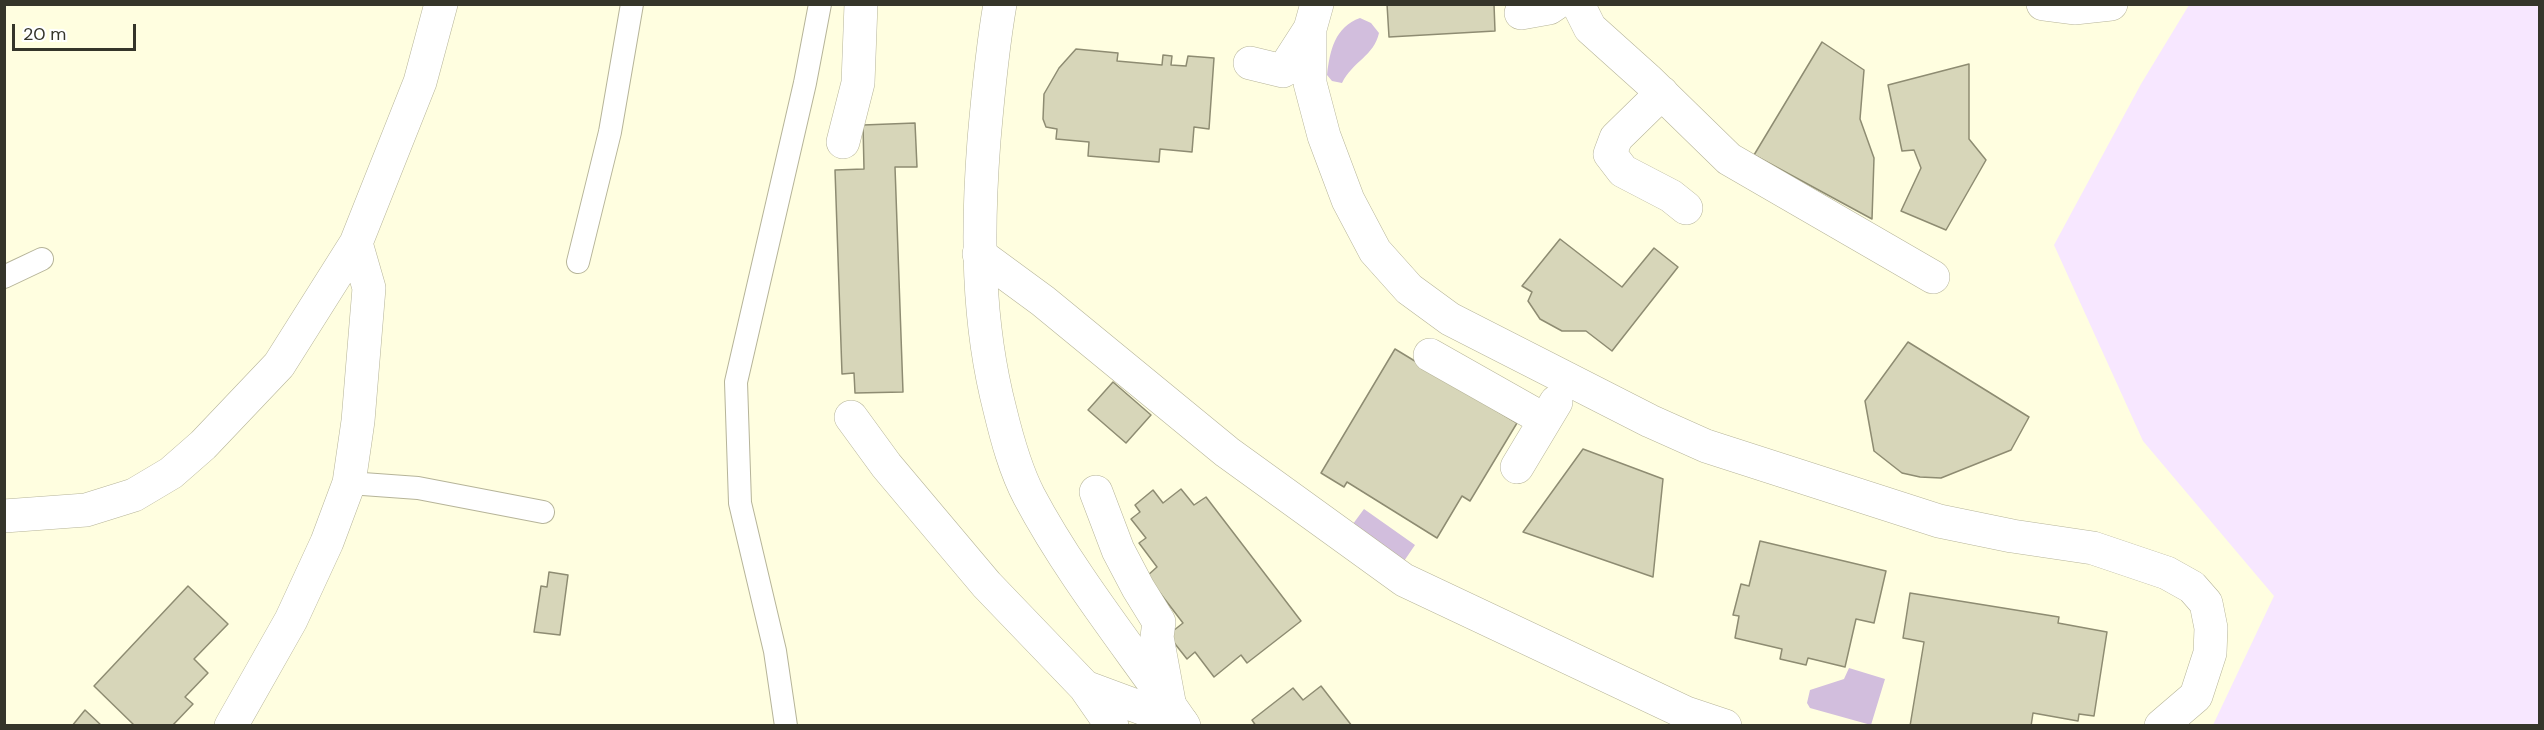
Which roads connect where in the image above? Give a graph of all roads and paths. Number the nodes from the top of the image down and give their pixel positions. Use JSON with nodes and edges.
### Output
{"nodes":[{"id":1,"x":441,"y":4,"type":"edge"},
{"id":2,"x":632,"y":4,"type":"edge"},
{"id":3,"x":820,"y":4,"type":"edge"},
{"id":4,"x":861,"y":4,"type":"edge"},
{"id":5,"x":1000,"y":4,"type":"edge"},
{"id":6,"x":1555,"y":4,"type":"edge"},
{"id":7,"x":1578,"y":4,"type":"edge"},
{"id":8,"x":2043,"y":4,"type":"edge"},
{"id":9,"x":2111,"y":4,"type":"edge"},
{"id":10,"x":1521,"y":13,"type":"dead end"},
{"id":11,"x":1313,"y":17,"type":"edge"},
{"id":12,"x":1250,"y":63,"type":"dead end"},
{"id":13,"x":1662,"y":93,"type":"junction"},
{"id":14,"x":843,"y":142,"type":"dead end"},
{"id":15,"x":1686,"y":208,"type":"dead end"},
{"id":16,"x":356,"y":243,"type":"junction"},
{"id":17,"x":979,"y":254,"type":"junction"},
{"id":18,"x":42,"y":259,"type":"dead end"},
{"id":19,"x":578,"y":262,"type":"dead end"},
{"id":20,"x":1933,"y":277,"type":"dead end"},
{"id":21,"x":4,"y":278,"type":"edge"},
{"id":22,"x":1430,"y":355,"type":"dead end"},
{"id":23,"x":1569,"y":380,"type":"junction"},
{"id":24,"x":851,"y":417,"type":"dead end"},
{"id":25,"x":1545,"y":420,"type":"junction"},
{"id":26,"x":1517,"y":467,"type":"dead end"},
{"id":27,"x":349,"y":483,"type":"junction"},
{"id":28,"x":1096,"y":492,"type":"dead end"},
{"id":29,"x":543,"y":512,"type":"dead end"},
{"id":30,"x":4,"y":516,"type":"edge"},
{"id":31,"x":1085,"y":687,"type":"junction"},
{"id":32,"x":1179,"y":718,"type":"edge"},
{"id":33,"x":231,"y":726,"type":"edge"},
{"id":34,"x":786,"y":726,"type":"edge"},
{"id":35,"x":1112,"y":726,"type":"edge"},
{"id":36,"x":1725,"y":726,"type":"edge"},
{"id":37,"x":2161,"y":726,"type":"edge"}],
"edges":[{"from":1,"to":16,"type":"street"},
{"from":2,"to":19,"type":"lane"},
{"from":3,"to":34,"type":"lane"},
{"from":4,"to":14,"type":"street"},
{"from":5,"to":17,"type":"street"},
{"from":6,"to":10,"type":"street"},
{"from":7,"to":13,"type":"street"},
{"from":8,"to":9,"type":"street"},
{"from":11,"to":12,"type":"street"},
{"from":11,"to":23,"type":"street"},
{"from":13,"to":15,"type":"street"},
{"from":13,"to":20,"type":"street"},
{"from":16,"to":27,"type":"street"},
{"from":16,"to":30,"type":"street"},
{"from":17,"to":32,"type":"street"},
{"from":17,"to":36,"type":"street"},
{"from":18,"to":21,"type":"lane"},
{"from":22,"to":25,"type":"street"},
{"from":23,"to":25,"type":"street"},
{"from":23,"to":37,"type":"street"},
{"from":24,"to":31,"type":"street"},
{"from":25,"to":26,"type":"street"},
{"from":27,"to":29,"type":"lane"},
{"from":27,"to":33,"type":"street"},
{"from":28,"to":32,"type":"street"},
{"from":31,"to":32,"type":"street"},
{"from":31,"to":35,"type":"street"}]}
